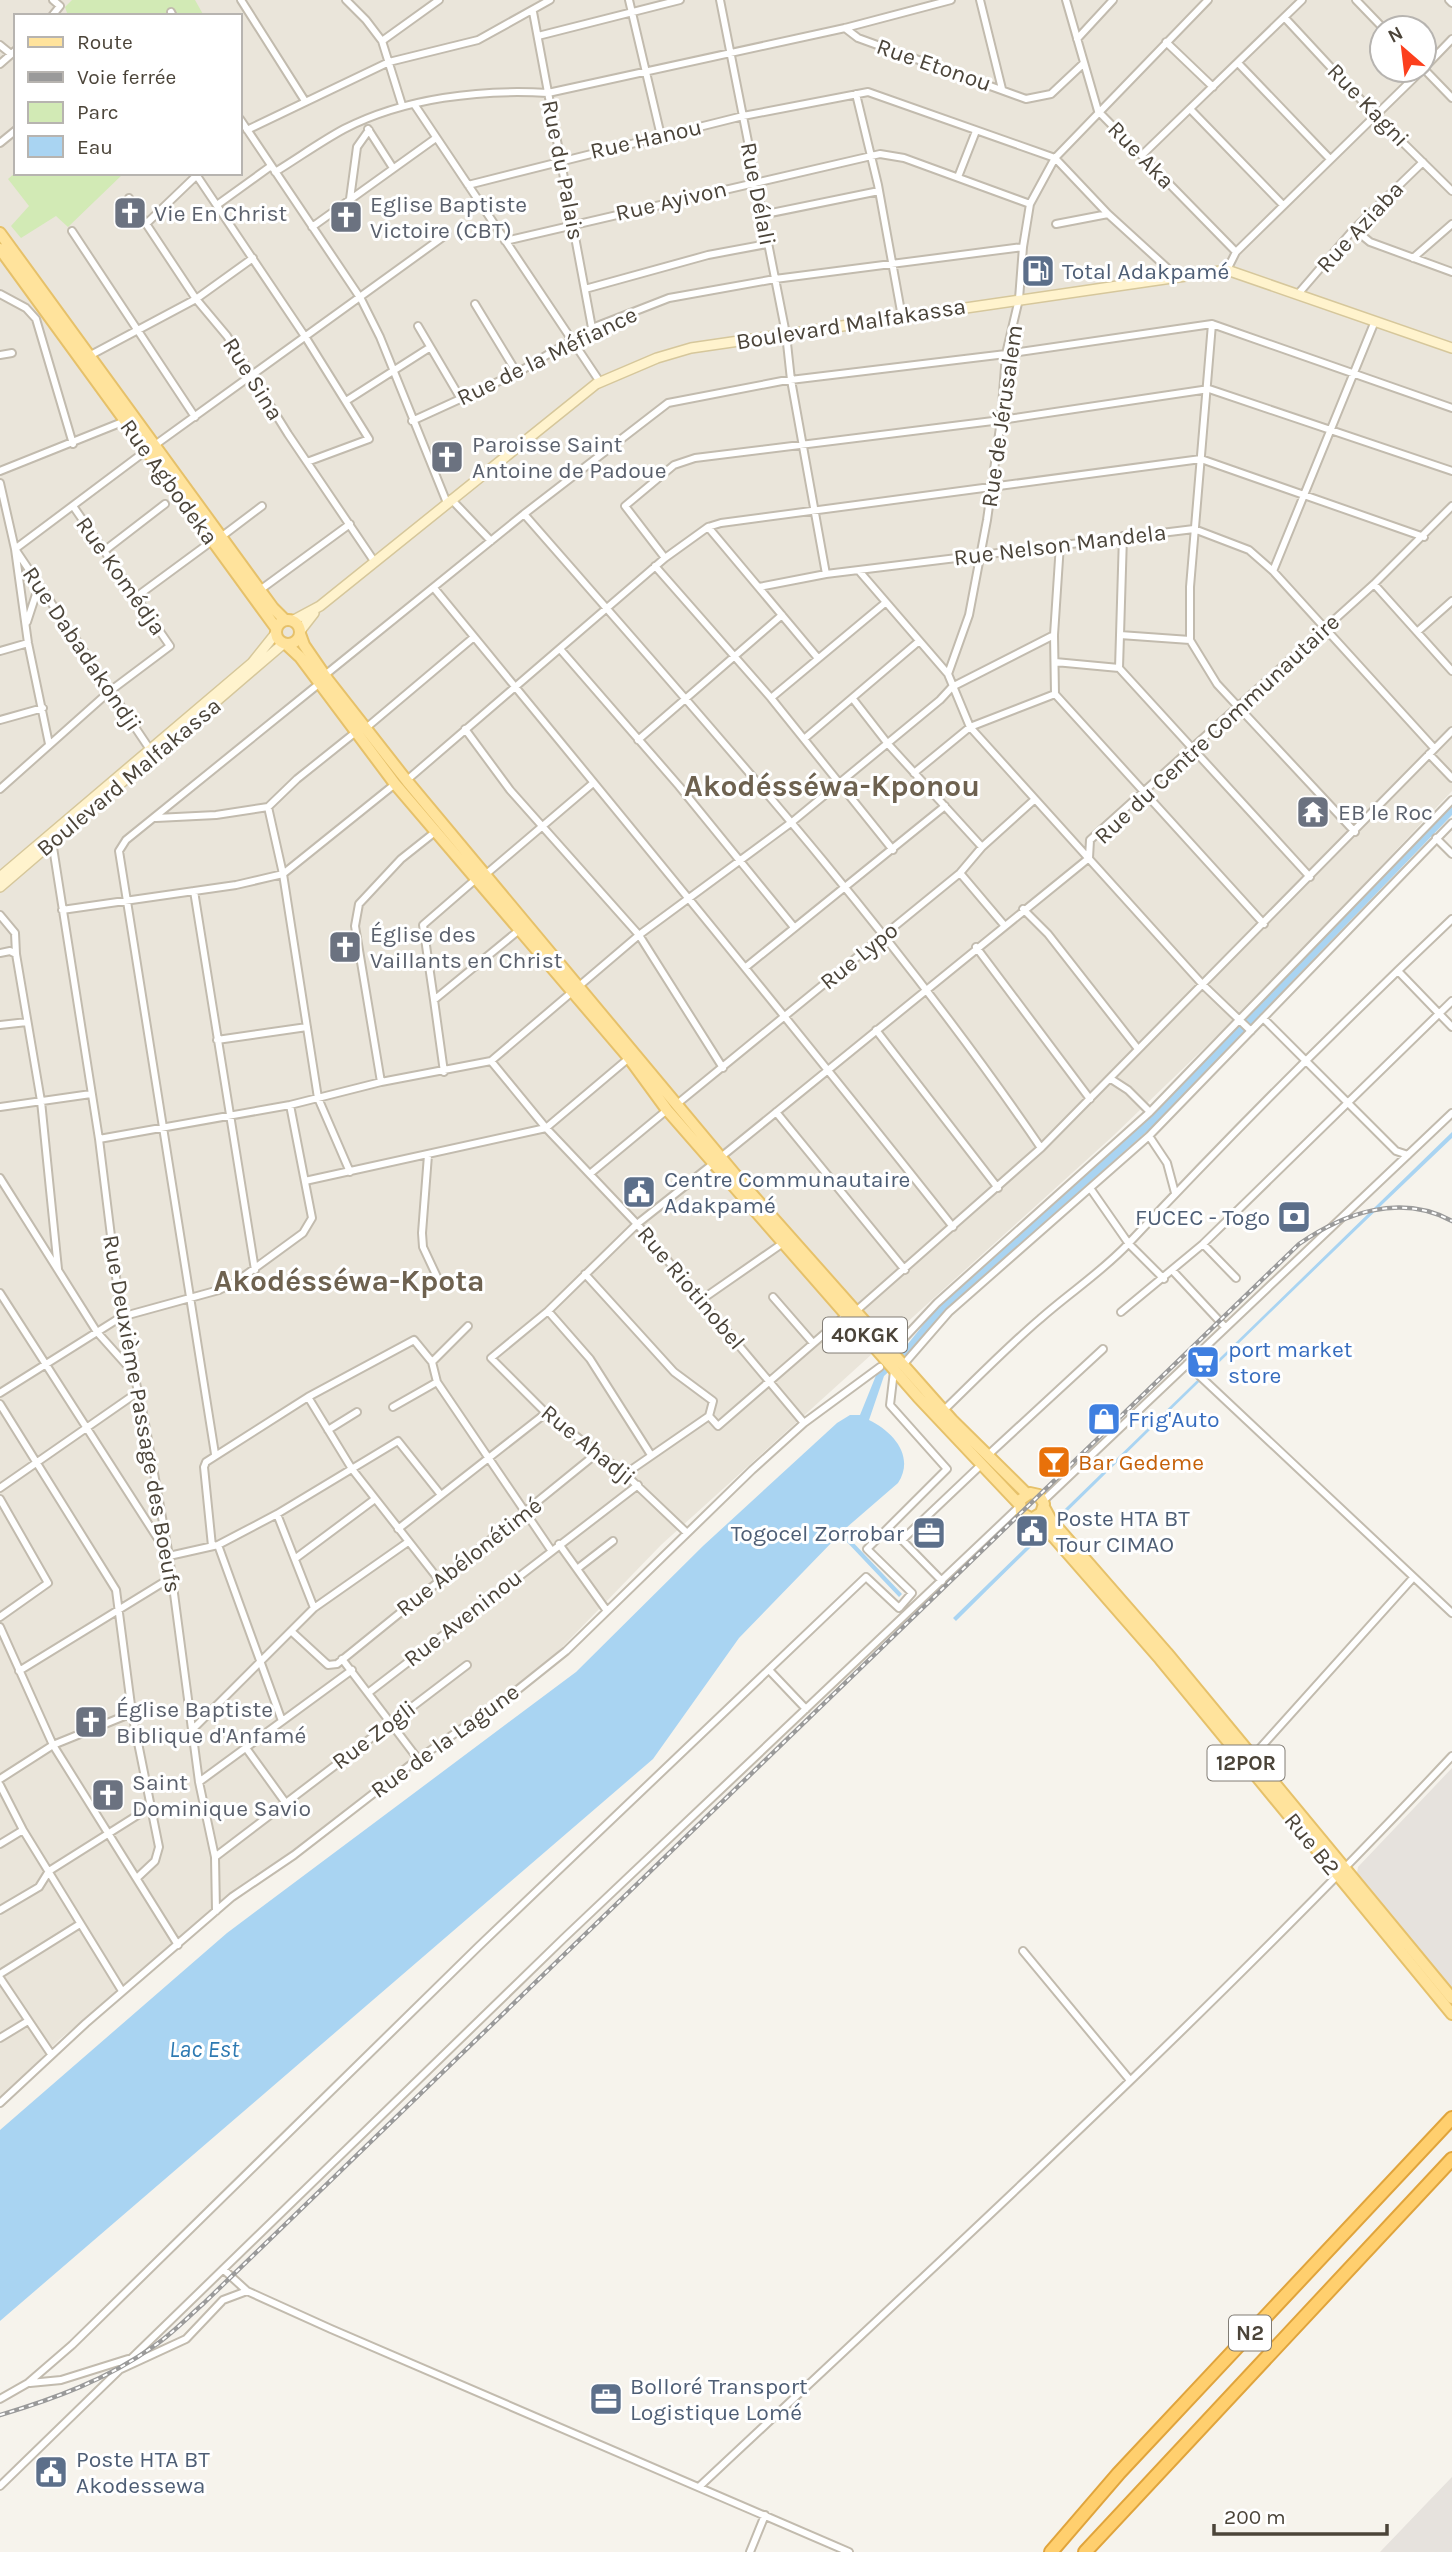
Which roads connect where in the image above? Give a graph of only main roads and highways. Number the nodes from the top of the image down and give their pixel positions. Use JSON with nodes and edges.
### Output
{"nodes":[{"id":1,"x":0,"y":233,"type":"edge"},
{"id":2,"x":0,"y":249,"type":"edge"},
{"id":3,"x":67,"y":334,"type":"junction"},
{"id":4,"x":151,"y":448,"type":"junction"},
{"id":5,"x":216,"y":539,"type":"junction"},
{"id":6,"x":289,"y":621,"type":"junction"},
{"id":7,"x":276,"y":630,"type":"junction"},
{"id":8,"x":300,"y":633,"type":"junction"},
{"id":9,"x":284,"y":644,"type":"junction"},
{"id":10,"x":323,"y":679,"type":"junction"},
{"id":11,"x":361,"y":730,"type":"junction"},
{"id":12,"x":480,"y":877,"type":"junction"},
{"id":13,"x":576,"y":991,"type":"junction"},
{"id":14,"x":672,"y":1107,"type":"junction"},
{"id":15,"x":740,"y":1187,"type":"junction"},
{"id":16,"x":851,"y":1313,"type":"junction"},
{"id":17,"x":899,"y":1367,"type":"junction"},
{"id":18,"x":985,"y":1460,"type":"junction"},
{"id":19,"x":1027,"y":1494,"type":"junction"},
{"id":20,"x":1044,"y":1504,"type":"junction"},
{"id":21,"x":1019,"y":1505,"type":"junction"},
{"id":22,"x":1033,"y":1518,"type":"junction"},
{"id":23,"x":1341,"y":1872,"type":"junction"},
{"id":24,"x":1452,"y":1998,"type":"edge"},
{"id":25,"x":1452,"y":2014,"type":"edge"},
{"id":26,"x":1452,"y":2118,"type":"edge"},
{"id":27,"x":1452,"y":2159,"type":"edge"},
{"id":28,"x":1051,"y":2552,"type":"edge"},
{"id":29,"x":1085,"y":2552,"type":"edge"}],
"edges":[{"from":1,"to":3,"type":"main road"},
{"from":2,"to":3,"type":"main road"},
{"from":3,"to":4,"type":"main road","name":"Rue Agbodeka"},
{"from":3,"to":4,"type":"main road","name":"Rue Agbodeka"},
{"from":4,"to":5,"type":"main road","name":"Rue Agbodeka"},
{"from":5,"to":6,"type":"main road","name":"Rue Agbodeka"},
{"from":5,"to":7,"type":"main road","name":"Rue Agbodeka"},
{"from":6,"to":7,"type":"main road"},
{"from":6,"to":8,"type":"main road","name":"Rue Agbodeka"},
{"from":7,"to":9,"type":"main road","name":"Rue Agbodeka"},
{"from":8,"to":9,"type":"main road"},
{"from":8,"to":10,"type":"main road","name":"Rue Agbodeka"},
{"from":9,"to":10,"type":"main road","name":"Rue Agbodeka"},
{"from":10,"to":11,"type":"main road"},
{"from":11,"to":12,"type":"main road"},
{"from":11,"to":12,"type":"main road"},
{"from":12,"to":13,"type":"main road"},
{"from":12,"to":13,"type":"main road"},
{"from":13,"to":14,"type":"main road"},
{"from":13,"to":14,"type":"main road"},
{"from":14,"to":15,"type":"main road","number":"40KGK"},
{"from":15,"to":16,"type":"main road","number":"40KGK"},
{"from":15,"to":16,"type":"main road","number":"40KGK"},
{"from":16,"to":17,"type":"main road","number":"40KGK"},
{"from":16,"to":17,"type":"main road","number":"40KGK"},
{"from":17,"to":18,"type":"main road","number":"40KGK"},
{"from":17,"to":18,"type":"main road","number":"40KGK"},
{"from":18,"to":19,"type":"main road","number":"40KGK"},
{"from":18,"to":21,"type":"main road","number":"40KGK"},
{"from":19,"to":20,"type":"main road","number":"40KGK"},
{"from":19,"to":21,"type":"main road"},
{"from":20,"to":22,"type":"main road"},
{"from":20,"to":23,"type":"main road","name":"Rue B2","number":"12POR"},
{"from":21,"to":22,"type":"main road","number":"40KGK"},
{"from":22,"to":23,"type":"main road","name":"Rue B2","number":"12POR"},
{"from":23,"to":24,"type":"main road","name":"Rue B2","number":"12POR"},
{"from":23,"to":25,"type":"main road","name":"Rue B2","number":"12POR"},
{"from":26,"to":28,"type":"highway","number":"N2"},
{"from":27,"to":29,"type":"highway","number":"N2"}]}
